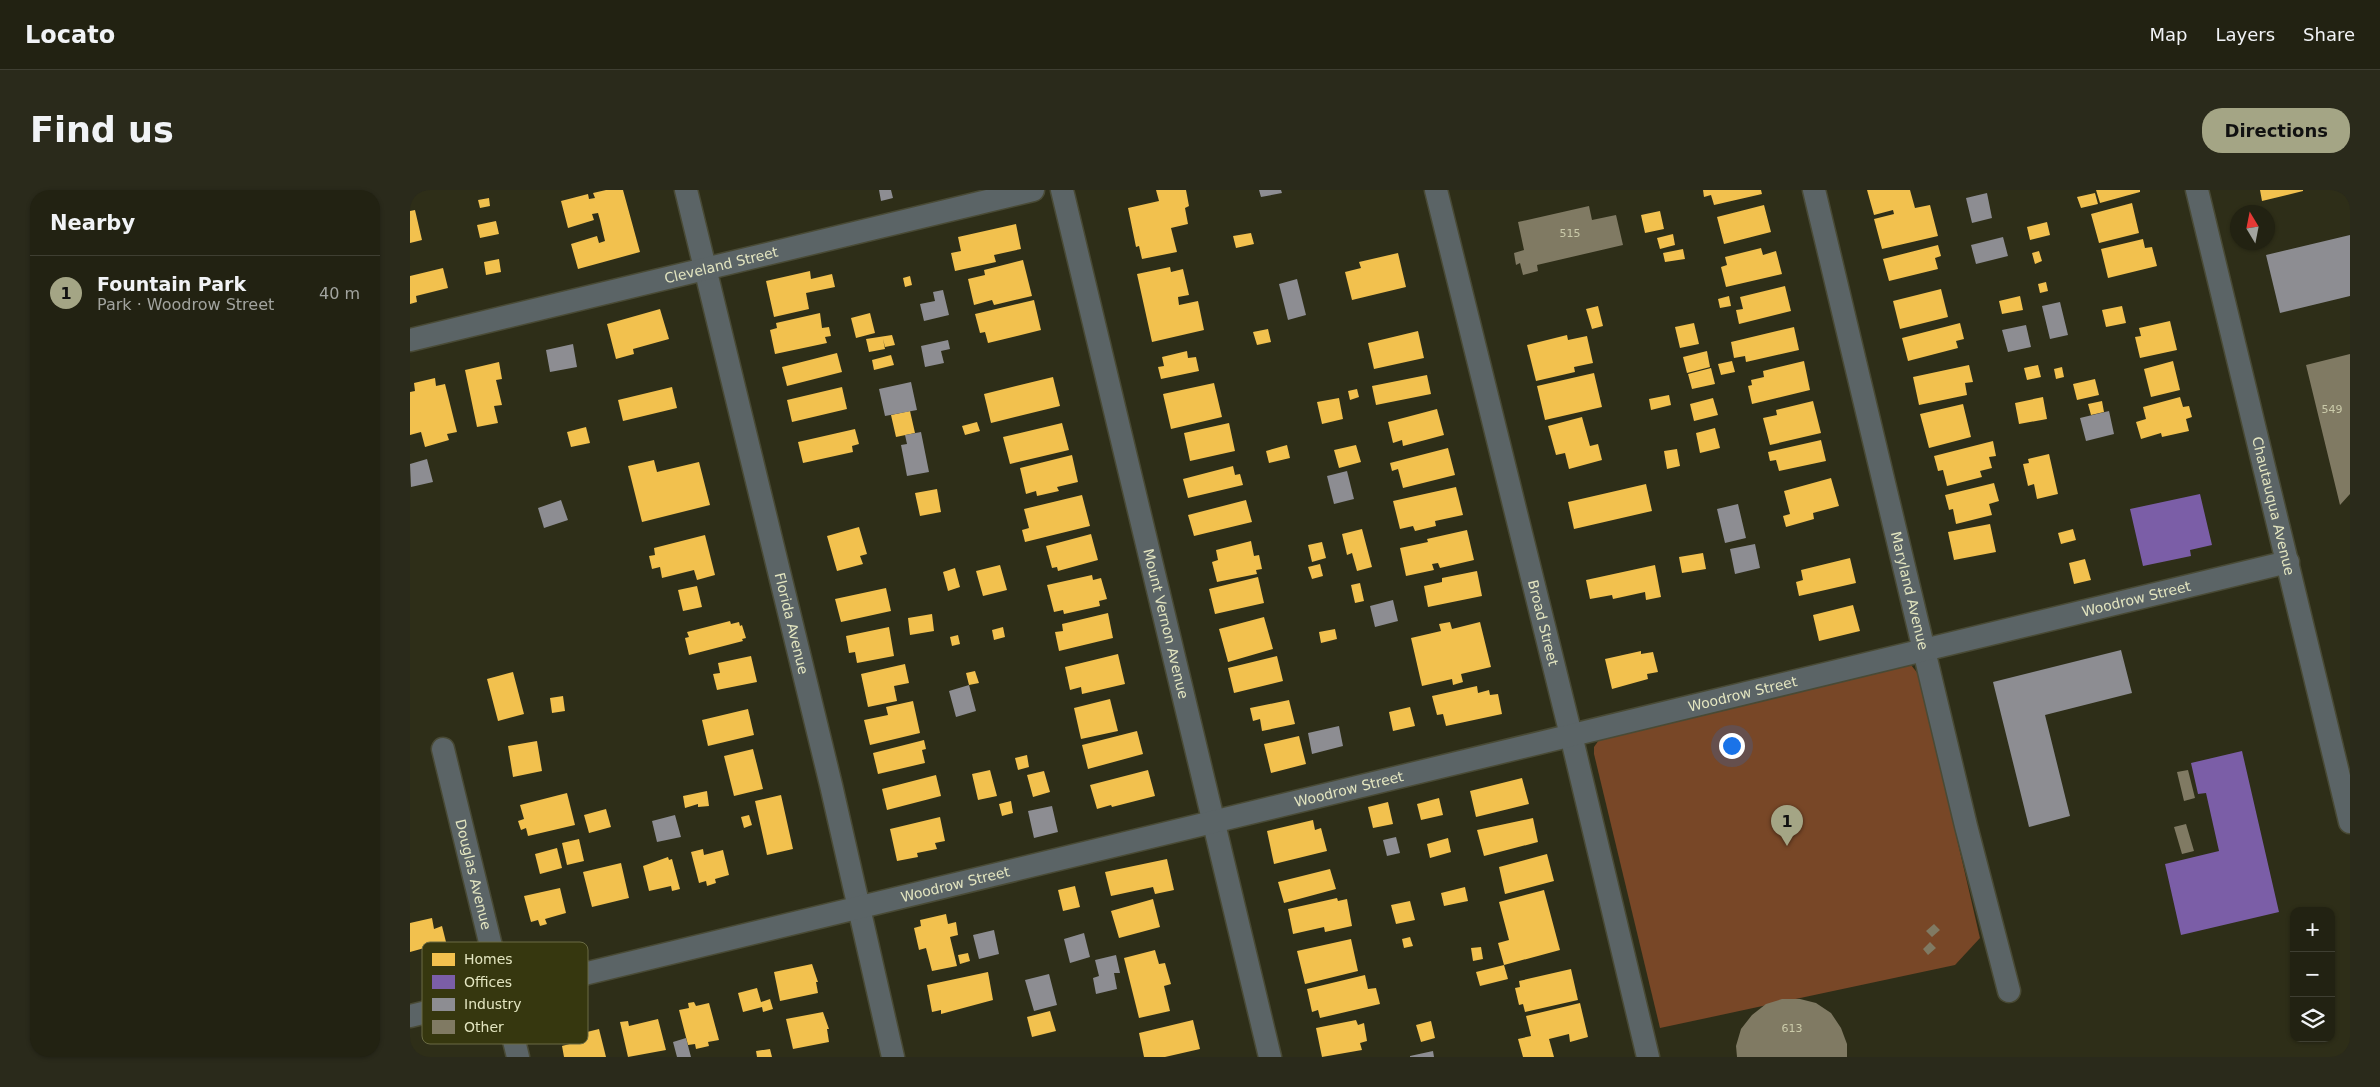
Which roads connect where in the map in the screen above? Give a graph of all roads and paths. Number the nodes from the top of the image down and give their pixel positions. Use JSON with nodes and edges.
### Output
{"nodes":[{"id":1,"x":686,"y":190,"type":"edge"},
{"id":2,"x":1033,"y":190,"type":"edge"},
{"id":3,"x":1062,"y":190,"type":"edge"},
{"id":4,"x":1436,"y":190,"type":"edge"},
{"id":5,"x":1814,"y":190,"type":"edge"},
{"id":6,"x":2197,"y":190,"type":"edge"},
{"id":7,"x":706,"y":269,"type":"junction"},
{"id":8,"x":410,"y":340,"type":"edge"},
{"id":9,"x":2288,"y":562,"type":"junction"},
{"id":10,"x":1924,"y":650,"type":"junction"},
{"id":11,"x":1571,"y":735,"type":"junction"},
{"id":12,"x":443,"y":749,"type":"dead end"},
{"id":13,"x":1212,"y":821,"type":"junction"},
{"id":14,"x":2350,"y":822,"type":"edge"},
{"id":15,"x":858,"y":910,"type":"junction"},
{"id":16,"x":490,"y":942,"type":"edge"},
{"id":17,"x":588,"y":974,"type":"edge"},
{"id":18,"x":2010,"y":991,"type":"dead end"},
{"id":19,"x":515,"y":1044,"type":"edge"},
{"id":20,"x":518,"y":1057,"type":"edge"},
{"id":21,"x":893,"y":1057,"type":"edge"},
{"id":22,"x":1270,"y":1057,"type":"edge"},
{"id":23,"x":1648,"y":1057,"type":"edge"}],
"edges":[{"from":1,"to":7,"type":"street","name":"Florida Avenue"},
{"from":2,"to":7,"type":"street","name":"Cleveland Street"},
{"from":3,"to":13,"type":"street","name":"Mount Vernon Avenue"},
{"from":4,"to":11,"type":"street","name":"Broad Street"},
{"from":5,"to":10,"type":"street","name":"Maryland Avenue"},
{"from":6,"to":9,"type":"street","name":"Chautauqua Avenue"},
{"from":7,"to":8,"type":"street","name":"Cleveland Street"},
{"from":7,"to":15,"type":"street","name":"Florida Avenue"},
{"from":9,"to":10,"type":"street","name":"Woodrow Street"},
{"from":9,"to":14,"type":"street","name":"Chautauqua Avenue"},
{"from":10,"to":11,"type":"street","name":"Woodrow Street"},
{"from":10,"to":18,"type":"street","name":"Maryland Avenue"},
{"from":11,"to":13,"type":"street","name":"Woodrow Street"},
{"from":11,"to":23,"type":"street","name":"Broad Street"},
{"from":12,"to":16,"type":"street","name":"Douglas Avenue"},
{"from":13,"to":15,"type":"street","name":"Woodrow Street"},
{"from":13,"to":22,"type":"street","name":"Mount Vernon Avenue"},
{"from":15,"to":17,"type":"street","name":"Woodrow Street"},
{"from":15,"to":21,"type":"street","name":"Florida Avenue"},
{"from":19,"to":20,"type":"street","name":"Douglas Avenue"}]}
